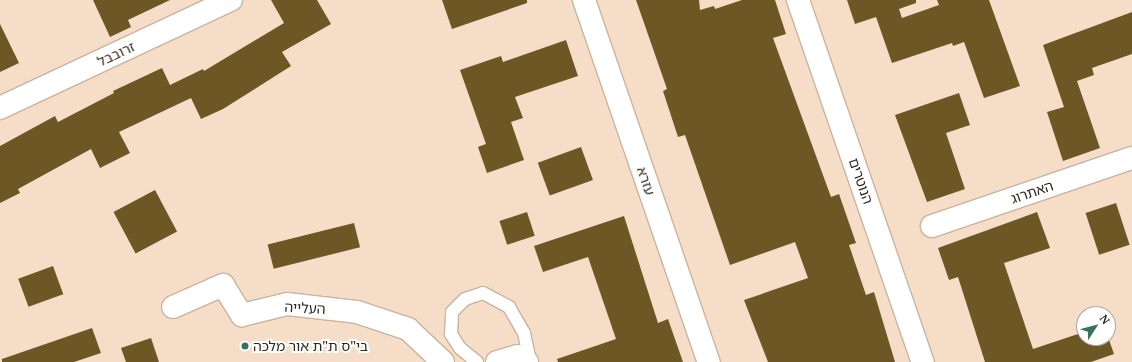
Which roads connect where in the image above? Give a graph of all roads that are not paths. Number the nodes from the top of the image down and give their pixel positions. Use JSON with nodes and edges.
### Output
{"nodes":[{"id":1,"x":231,"y":0,"type":"edge"},
{"id":2,"x":584,"y":0,"type":"edge"},
{"id":3,"x":798,"y":0,"type":"edge"},
{"id":4,"x":0,"y":108,"type":"edge"},
{"id":5,"x":1132,"y":158,"type":"edge"},
{"id":6,"x":932,"y":226,"type":"dead end"},
{"id":7,"x":172,"y":307,"type":"dead end"},
{"id":8,"x":443,"y":362,"type":"edge"},
{"id":9,"x":477,"y":362,"type":"edge"},
{"id":10,"x":497,"y":362,"type":"edge"},
{"id":11,"x":527,"y":362,"type":"edge"},
{"id":12,"x":530,"y":362,"type":"edge"},
{"id":13,"x":709,"y":362,"type":"edge"},
{"id":14,"x":923,"y":362,"type":"edge"}],
"edges":[{"from":1,"to":4,"type":"street","name":"זרובבל"},
{"from":2,"to":13,"type":"street","name":"עזרא"},
{"from":3,"to":14,"type":"street","name":"הנוטרים"},
{"from":5,"to":6,"type":"street","name":"האתרוג"},
{"from":7,"to":8,"type":"street","name":"העלייה"},
{"from":9,"to":12,"type":"lane"},
{"from":10,"to":11,"type":"street"}]}
